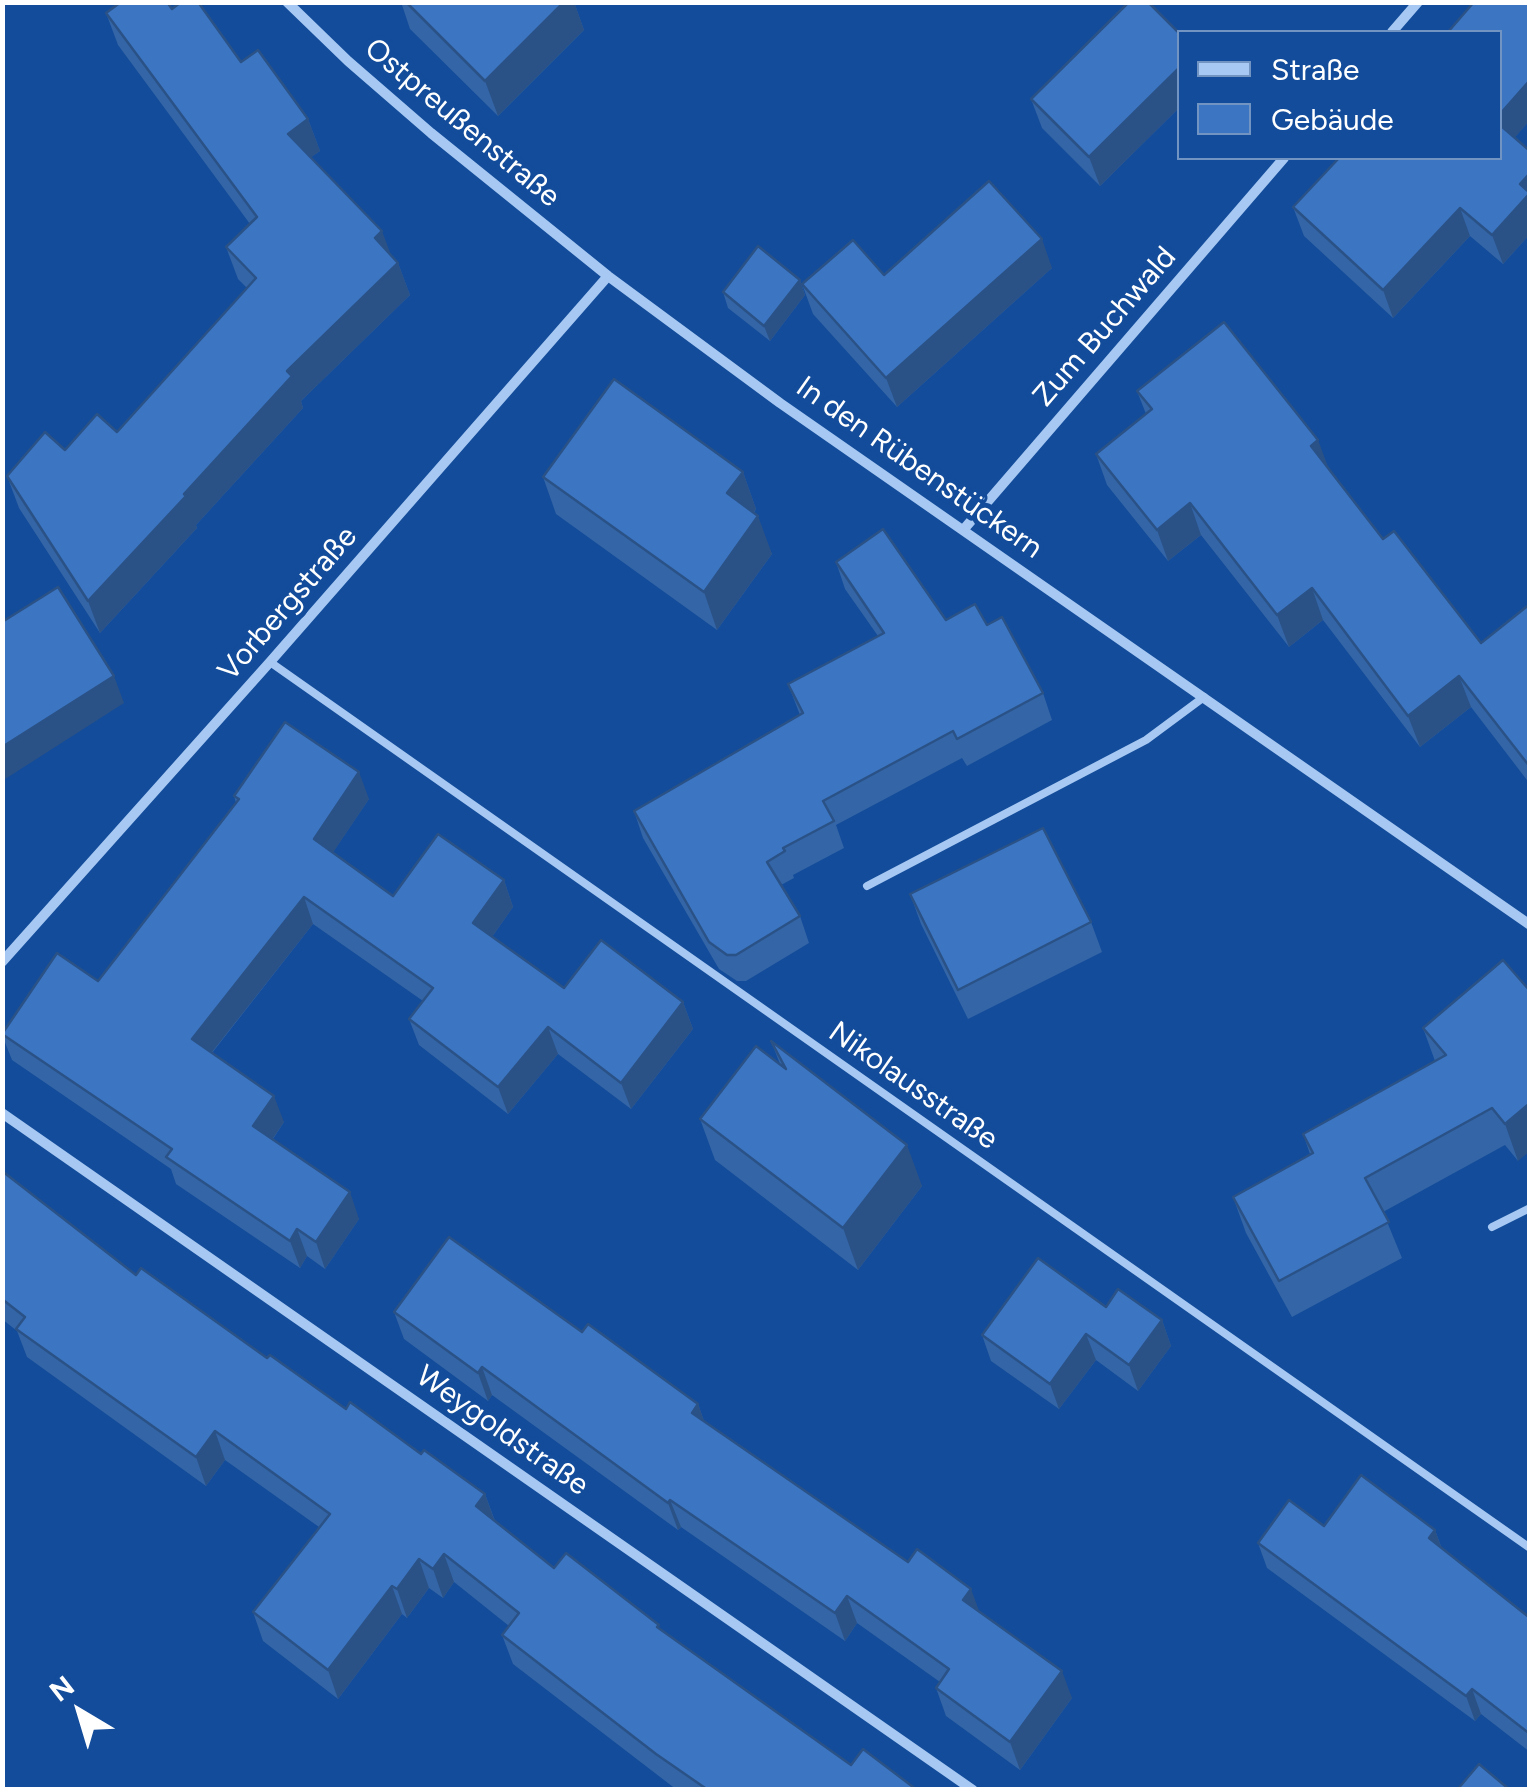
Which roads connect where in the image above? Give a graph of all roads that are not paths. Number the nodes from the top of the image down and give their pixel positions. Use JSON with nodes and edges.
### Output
{"nodes":[{"id":1,"x":288,"y":2,"type":"edge"},
{"id":2,"x":1418,"y":2,"type":"edge"},
{"id":3,"x":1394,"y":30,"type":"edge"},
{"id":4,"x":1282,"y":160,"type":"edge"},
{"id":5,"x":608,"y":276,"type":"junction"},
{"id":6,"x":964,"y":530,"type":"junction"},
{"id":7,"x":270,"y":662,"type":"junction"},
{"id":8,"x":1204,"y":698,"type":"junction"},
{"id":9,"x":867,"y":886,"type":"dead end"},
{"id":10,"x":1530,"y":926,"type":"edge"},
{"id":11,"x":2,"y":962,"type":"edge"},
{"id":12,"x":2,"y":1113,"type":"edge"},
{"id":13,"x":1530,"y":1208,"type":"edge"},
{"id":14,"x":1492,"y":1227,"type":"dead end"},
{"id":15,"x":1530,"y":1548,"type":"edge"},
{"id":16,"x":973,"y":1790,"type":"edge"}],
"edges":[{"from":1,"to":5,"type":"street","name":"Ostpreußenstraße"},
{"from":2,"to":3,"type":"street"},
{"from":4,"to":6,"type":"street","name":"Zum Buchwald"},
{"from":5,"to":6,"type":"street","name":"In den Rübenstückern"},
{"from":5,"to":7,"type":"street","name":"Vorbergstraße"},
{"from":6,"to":8,"type":"street","name":"In den Rübenstückern"},
{"from":7,"to":11,"type":"street","name":"Vorbergstraße"},
{"from":7,"to":15,"type":"lane","name":"Nikolausstraße"},
{"from":8,"to":9,"type":"lane"},
{"from":8,"to":10,"type":"street","name":"In den Rübenstückern"},
{"from":12,"to":16,"type":"street","name":"Weygoldstraße"},
{"from":13,"to":14,"type":"lane"}]}
